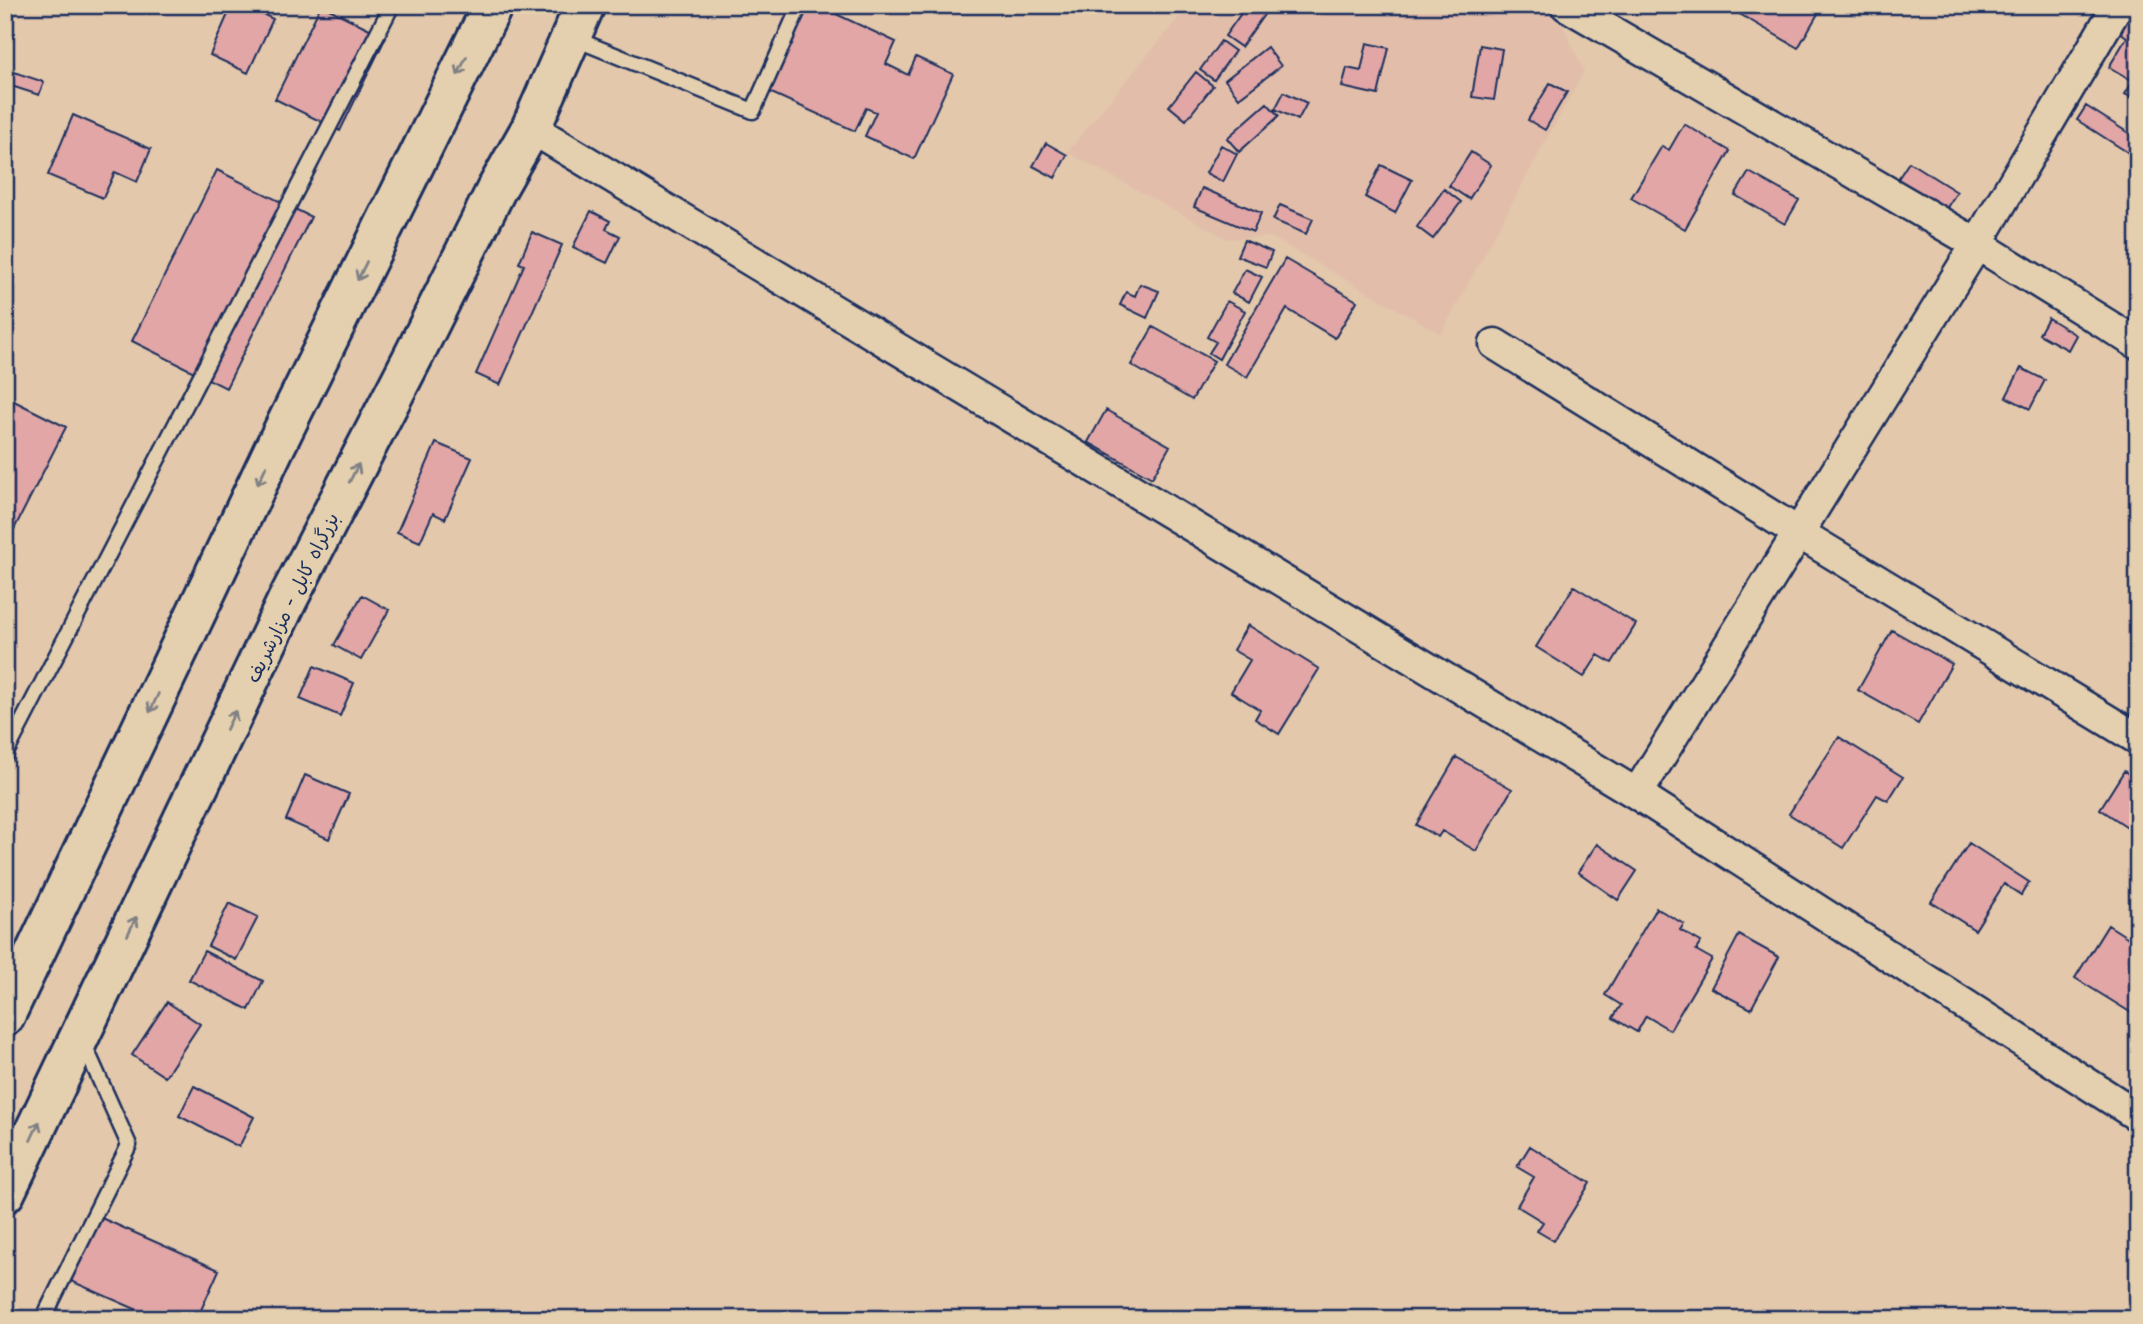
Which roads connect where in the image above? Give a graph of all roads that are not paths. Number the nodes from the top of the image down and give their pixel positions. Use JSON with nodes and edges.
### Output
{"nodes":[{"id":1,"x":392,"y":5,"type":"edge"},
{"id":2,"x":493,"y":5,"type":"edge"},
{"id":3,"x":800,"y":5,"type":"edge"},
{"id":4,"x":1566,"y":5,"type":"edge"},
{"id":5,"x":2118,"y":5,"type":"edge"},
{"id":6,"x":578,"y":22,"type":"edge"},
{"id":7,"x":531,"y":128,"type":"junction"},
{"id":8,"x":1977,"y":244,"type":"junction"},
{"id":9,"x":1494,"y":344,"type":"dead end"},
{"id":10,"x":2138,"y":344,"type":"edge"},
{"id":11,"x":1799,"y":533,"type":"junction"},
{"id":12,"x":2138,"y":739,"type":"edge"},
{"id":13,"x":5,"y":755,"type":"edge"},
{"id":14,"x":1637,"y":794,"type":"junction"},
{"id":15,"x":5,"y":1016,"type":"edge"},
{"id":16,"x":80,"y":1035,"type":"junction"},
{"id":17,"x":2138,"y":1116,"type":"edge"},
{"id":18,"x":5,"y":1193,"type":"edge"},
{"id":19,"x":43,"y":1319,"type":"edge"}],
"edges":[{"from":1,"to":13,"type":"lane"},
{"from":2,"to":15,"type":"highway","one_way":true},
{"from":3,"to":6,"type":"lane"},
{"from":4,"to":8,"type":"street"},
{"from":5,"to":8,"type":"street"},
{"from":6,"to":7,"type":"highway","name":"بزرگراه کابل - مزارشریف"},
{"from":7,"to":14,"type":"street"},
{"from":16,"to":7,"type":"highway","name":"بزرگراه کابل - مزارشریف","one_way":true},
{"from":8,"to":10,"type":"street"},
{"from":8,"to":11,"type":"street"},
{"from":9,"to":11,"type":"street"},
{"from":11,"to":12,"type":"street"},
{"from":11,"to":14,"type":"street"},
{"from":14,"to":17,"type":"street"},
{"from":18,"to":16,"type":"highway","name":"بزرگراه کابل - مزارشریف","one_way":true},
{"from":16,"to":19,"type":"lane"}]}
